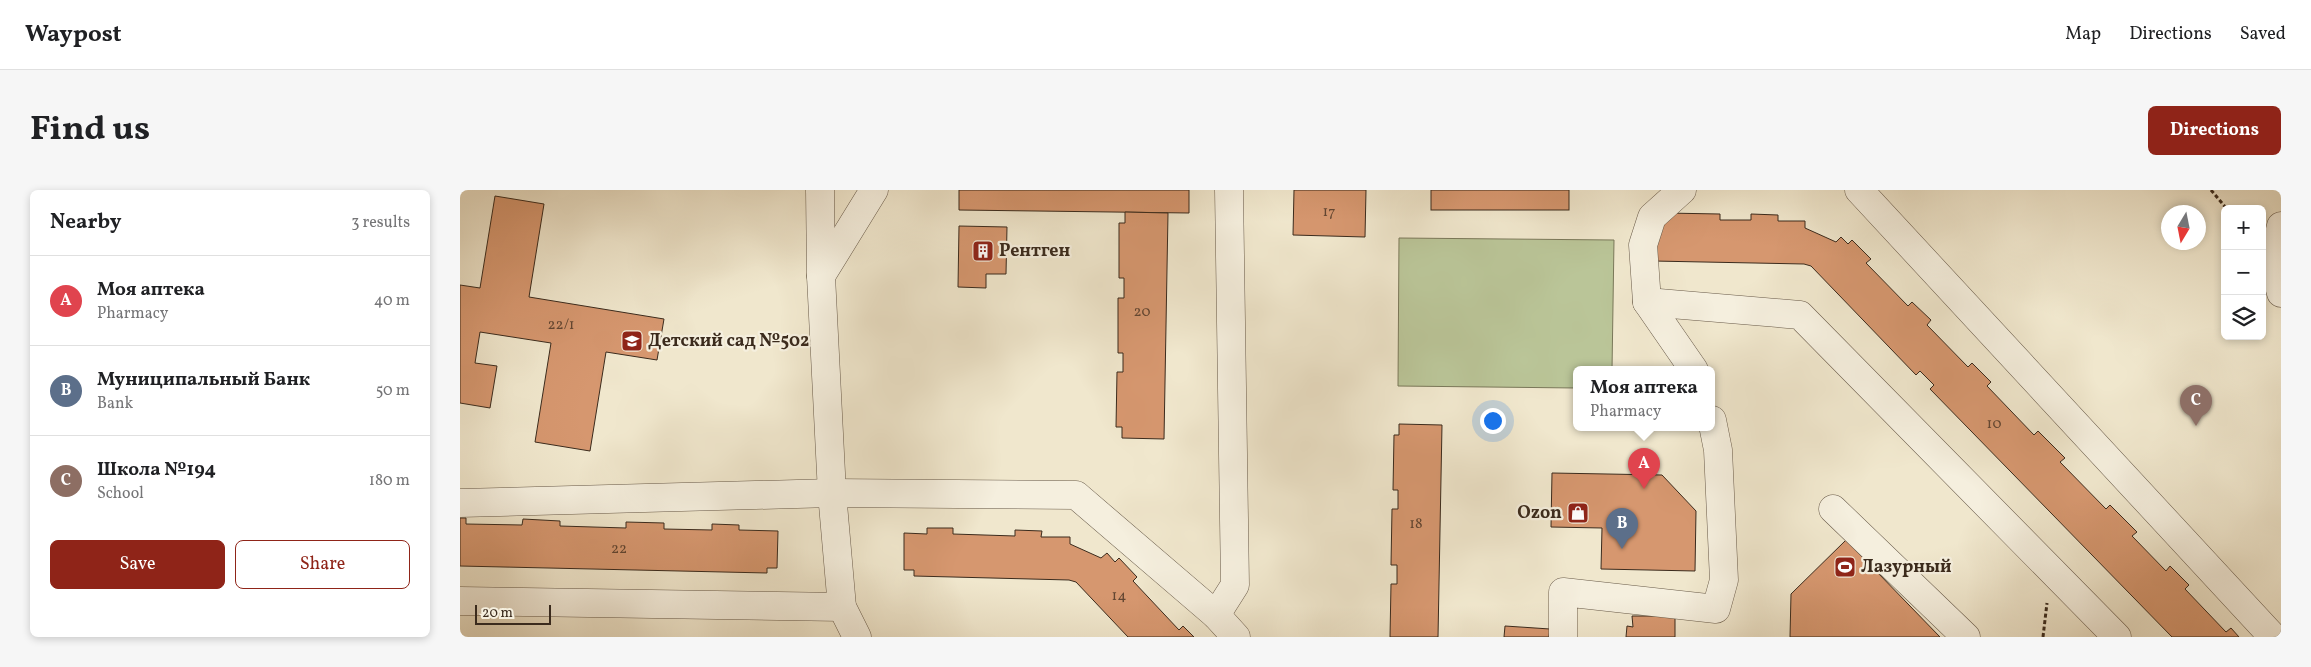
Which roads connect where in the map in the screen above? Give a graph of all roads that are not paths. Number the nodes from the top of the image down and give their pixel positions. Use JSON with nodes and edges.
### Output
{"nodes":[{"id":1,"x":820,"y":190,"type":"edge"},
{"id":2,"x":874,"y":190,"type":"edge"},
{"id":3,"x":1229,"y":190,"type":"edge"},
{"id":4,"x":1682,"y":190,"type":"edge"},
{"id":5,"x":1859,"y":190,"type":"edge"},
{"id":6,"x":2281,"y":226,"type":"edge"},
{"id":7,"x":820,"y":276,"type":"junction"},
{"id":8,"x":2281,"y":293,"type":"edge"},
{"id":9,"x":1647,"y":302,"type":"junction"},
{"id":10,"x":1691,"y":366,"type":"edge"},
{"id":11,"x":1714,"y":431,"type":"edge"},
{"id":12,"x":832,"y":493,"type":"junction"},
{"id":13,"x":460,"y":503,"type":"edge"},
{"id":14,"x":1833,"y":509,"type":"dead end"},
{"id":15,"x":460,"y":601,"type":"edge"},
{"id":16,"x":842,"y":607,"type":"junction"},
{"id":17,"x":1216,"y":615,"type":"junction"},
{"id":18,"x":857,"y":637,"type":"edge"},
{"id":19,"x":1236,"y":637,"type":"edge"},
{"id":20,"x":1563,"y":637,"type":"edge"},
{"id":21,"x":1966,"y":637,"type":"edge"},
{"id":22,"x":2117,"y":637,"type":"edge"},
{"id":23,"x":2272,"y":637,"type":"edge"}],
"edges":[{"from":1,"to":7,"type":"lane"},
{"from":2,"to":7,"type":"lane"},
{"from":3,"to":17,"type":"lane"},
{"from":4,"to":9,"type":"lane"},
{"from":5,"to":23,"type":"lane"},
{"from":6,"to":8,"type":"lane"},
{"from":7,"to":12,"type":"lane"},
{"from":9,"to":10,"type":"lane"},
{"from":9,"to":22,"type":"lane"},
{"from":11,"to":20,"type":"lane"},
{"from":12,"to":13,"type":"lane"},
{"from":12,"to":16,"type":"lane"},
{"from":12,"to":17,"type":"lane"},
{"from":14,"to":21,"type":"lane"},
{"from":15,"to":16,"type":"lane"},
{"from":16,"to":18,"type":"lane"},
{"from":17,"to":19,"type":"lane"}]}
